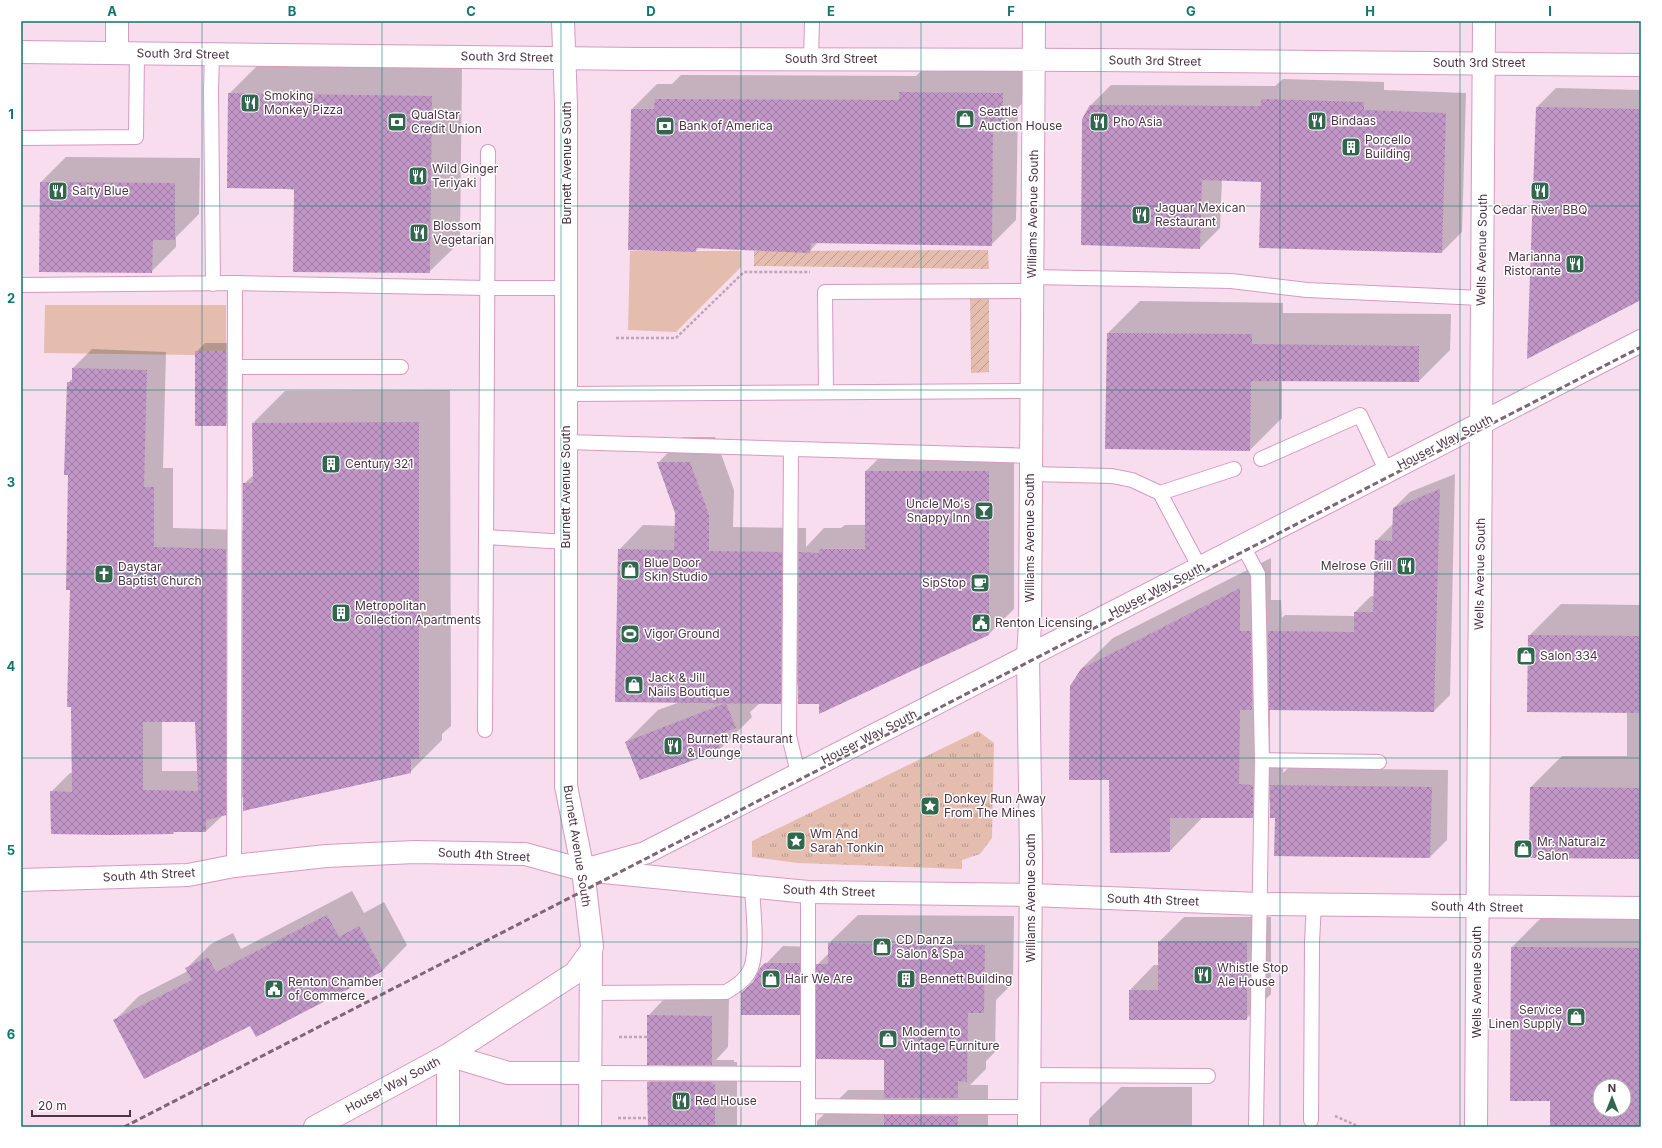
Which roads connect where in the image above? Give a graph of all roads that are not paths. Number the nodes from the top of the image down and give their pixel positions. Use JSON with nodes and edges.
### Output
{"nodes":[{"id":1,"x":117,"y":21,"type":"edge"},
{"id":2,"x":564,"y":21,"type":"edge"},
{"id":3,"x":812,"y":21,"type":"edge"},
{"id":4,"x":1034,"y":21,"type":"edge"},
{"id":5,"x":1484,"y":21,"type":"edge"},
{"id":6,"x":21,"y":52,"type":"edge"},
{"id":7,"x":127,"y":53,"type":"junction"},
{"id":8,"x":212,"y":54,"type":"junction"},
{"id":9,"x":565,"y":58,"type":"junction"},
{"id":10,"x":811,"y":59,"type":"junction"},
{"id":11,"x":1034,"y":60,"type":"junction"},
{"id":12,"x":1483,"y":63,"type":"junction"},
{"id":13,"x":1641,"y":65,"type":"edge"},
{"id":14,"x":21,"y":138,"type":"edge"},
{"id":15,"x":488,"y":152,"type":"dead end"},
{"id":16,"x":235,"y":283,"type":"junction"},
{"id":17,"x":213,"y":284,"type":"junction"},
{"id":18,"x":1032,"y":284,"type":"junction"},
{"id":19,"x":21,"y":285,"type":"edge"},
{"id":20,"x":487,"y":288,"type":"junction"},
{"id":21,"x":567,"y":288,"type":"junction"},
{"id":22,"x":1481,"y":298,"type":"junction"},
{"id":23,"x":1641,"y":341,"type":"edge"},
{"id":24,"x":235,"y":366,"type":"junction"},
{"id":25,"x":401,"y":367,"type":"dead end"},
{"id":26,"x":1031,"y":391,"type":"junction"},
{"id":27,"x":826,"y":392,"type":"junction"},
{"id":28,"x":566,"y":394,"type":"junction"},
{"id":29,"x":1480,"y":424,"type":"junction"},
{"id":30,"x":566,"y":442,"type":"junction"},
{"id":31,"x":791,"y":449,"type":"junction"},
{"id":32,"x":1261,"y":459,"type":"dead end"},
{"id":33,"x":1031,"y":465,"type":"junction"},
{"id":34,"x":1234,"y":470,"type":"dead end"},
{"id":35,"x":1388,"y":472,"type":"junction"},
{"id":36,"x":1160,"y":493,"type":"junction"},
{"id":37,"x":486,"y":537,"type":"junction"},
{"id":38,"x":566,"y":542,"type":"junction"},
{"id":39,"x":1244,"y":546,"type":"junction"},
{"id":40,"x":1200,"y":568,"type":"junction"},
{"id":41,"x":1028,"y":656,"type":"junction"},
{"id":42,"x":485,"y":730,"type":"dead end"},
{"id":43,"x":1262,"y":760,"type":"junction"},
{"id":44,"x":1379,"y":762,"type":"dead end"},
{"id":45,"x":798,"y":773,"type":"junction"},
{"id":46,"x":234,"y":866,"type":"junction"},
{"id":47,"x":583,"y":870,"type":"junction"},
{"id":48,"x":21,"y":880,"type":"edge"},
{"id":49,"x":752,"y":887,"type":"junction"},
{"id":50,"x":808,"y":892,"type":"junction"},
{"id":51,"x":1031,"y":895,"type":"junction"},
{"id":52,"x":1259,"y":904,"type":"junction"},
{"id":53,"x":1314,"y":904,"type":"junction"},
{"id":54,"x":1477,"y":907,"type":"junction"},
{"id":55,"x":1641,"y":908,"type":"edge"},
{"id":56,"x":591,"y":951,"type":"junction"},
{"id":57,"x":591,"y":993,"type":"junction"},
{"id":58,"x":448,"y":1055,"type":"junction"},
{"id":59,"x":590,"y":1073,"type":"junction"},
{"id":60,"x":808,"y":1074,"type":"junction"},
{"id":61,"x":1030,"y":1076,"type":"junction"},
{"id":62,"x":1208,"y":1076,"type":"dead end"},
{"id":63,"x":808,"y":1106,"type":"junction"},
{"id":64,"x":1030,"y":1117,"type":"edge"},
{"id":65,"x":1311,"y":1120,"type":"dead end"},
{"id":66,"x":316,"y":1127,"type":"edge"},
{"id":67,"x":448,"y":1127,"type":"edge"},
{"id":68,"x":590,"y":1127,"type":"edge"},
{"id":69,"x":808,"y":1127,"type":"edge"},
{"id":70,"x":1256,"y":1127,"type":"edge"},
{"id":71,"x":1476,"y":1127,"type":"edge"}],
"edges":[{"from":1,"to":7,"type":"street"},
{"from":2,"to":9,"type":"street","name":"Burnett Avenue South"},
{"from":3,"to":10,"type":"lane"},
{"from":4,"to":11,"type":"street","name":"Williams Avenue South"},
{"from":5,"to":12,"type":"street","name":"Wells Avenue South"},
{"from":6,"to":7,"type":"street","name":"South 3rd Street"},
{"from":7,"to":8,"type":"street","name":"South 3rd Street"},
{"from":7,"to":14,"type":"lane"},
{"from":8,"to":9,"type":"street","name":"South 3rd Street"},
{"from":8,"to":17,"type":"lane"},
{"from":9,"to":10,"type":"street","name":"South 3rd Street"},
{"from":9,"to":21,"type":"street","name":"Burnett Avenue South"},
{"from":10,"to":11,"type":"street","name":"South 3rd Street"},
{"from":11,"to":12,"type":"street","name":"South 3rd Street"},
{"from":11,"to":18,"type":"street","name":"Williams Avenue South"},
{"from":12,"to":13,"type":"street","name":"South 3rd Street"},
{"from":12,"to":22,"type":"street","name":"Wells Avenue South"},
{"from":15,"to":20,"type":"lane"},
{"from":16,"to":17,"type":"lane"},
{"from":16,"to":20,"type":"lane"},
{"from":16,"to":24,"type":"lane"},
{"from":17,"to":19,"type":"lane"},
{"from":18,"to":22,"type":"lane"},
{"from":18,"to":26,"type":"street","name":"Williams Avenue South"},
{"from":18,"to":27,"type":"lane"},
{"from":20,"to":21,"type":"lane"},
{"from":20,"to":37,"type":"lane"},
{"from":21,"to":28,"type":"street","name":"Burnett Avenue South"},
{"from":22,"to":29,"type":"street","name":"Wells Avenue South"},
{"from":23,"to":29,"type":"street","name":"Houser Way South"},
{"from":24,"to":25,"type":"lane"},
{"from":24,"to":46,"type":"lane"},
{"from":26,"to":27,"type":"lane"},
{"from":26,"to":33,"type":"street","name":"Williams Avenue South"},
{"from":27,"to":28,"type":"lane"},
{"from":28,"to":30,"type":"street","name":"Burnett Avenue South"},
{"from":29,"to":35,"type":"street","name":"Houser Way South"},
{"from":29,"to":54,"type":"street","name":"Wells Avenue South"},
{"from":30,"to":31,"type":"lane"},
{"from":30,"to":38,"type":"street","name":"Burnett Avenue South"},
{"from":31,"to":33,"type":"lane"},
{"from":31,"to":45,"type":"lane"},
{"from":32,"to":35,"type":"lane"},
{"from":33,"to":36,"type":"lane"},
{"from":33,"to":41,"type":"street","name":"Williams Avenue South"},
{"from":34,"to":36,"type":"lane"},
{"from":35,"to":39,"type":"street","name":"Houser Way South"},
{"from":36,"to":40,"type":"lane"},
{"from":37,"to":38,"type":"lane"},
{"from":37,"to":42,"type":"lane"},
{"from":38,"to":47,"type":"street","name":"Burnett Avenue South"},
{"from":39,"to":40,"type":"street","name":"Houser Way South"},
{"from":39,"to":43,"type":"lane"},
{"from":40,"to":41,"type":"street","name":"Houser Way South"},
{"from":41,"to":45,"type":"street","name":"Houser Way South"},
{"from":41,"to":51,"type":"street","name":"Williams Avenue South"},
{"from":43,"to":44,"type":"lane"},
{"from":43,"to":52,"type":"lane"},
{"from":45,"to":47,"type":"street","name":"Houser Way South"},
{"from":46,"to":47,"type":"street","name":"South 4th Street"},
{"from":46,"to":48,"type":"street","name":"South 4th Street"},
{"from":47,"to":49,"type":"street","name":"South 4th Street"},
{"from":47,"to":56,"type":"street","name":"Burnett Avenue South"},
{"from":49,"to":50,"type":"street","name":"South 4th Street"},
{"from":49,"to":57,"type":"lane"},
{"from":50,"to":51,"type":"street","name":"South 4th Street"},
{"from":50,"to":60,"type":"lane"},
{"from":51,"to":52,"type":"street","name":"South 4th Street"},
{"from":51,"to":61,"type":"street","name":"Williams Avenue South"},
{"from":52,"to":53,"type":"street","name":"South 4th Street"},
{"from":52,"to":70,"type":"lane"},
{"from":53,"to":54,"type":"street","name":"South 4th Street"},
{"from":53,"to":65,"type":"lane"},
{"from":54,"to":55,"type":"street","name":"South 4th Street"},
{"from":54,"to":71,"type":"street","name":"Wells Avenue South"},
{"from":56,"to":57,"type":"street","name":"Burnett Avenue South"},
{"from":56,"to":58,"type":"street"},
{"from":57,"to":59,"type":"street","name":"Burnett Avenue South"},
{"from":58,"to":59,"type":"street"},
{"from":58,"to":66,"type":"street","name":"Houser Way South"},
{"from":58,"to":67,"type":"street"},
{"from":59,"to":60,"type":"lane"},
{"from":59,"to":68,"type":"street","name":"Burnett Avenue South"},
{"from":60,"to":63,"type":"lane"},
{"from":61,"to":62,"type":"lane"},
{"from":61,"to":64,"type":"street","name":"Williams Avenue South"},
{"from":63,"to":64,"type":"lane"},
{"from":63,"to":69,"type":"lane"}]}
